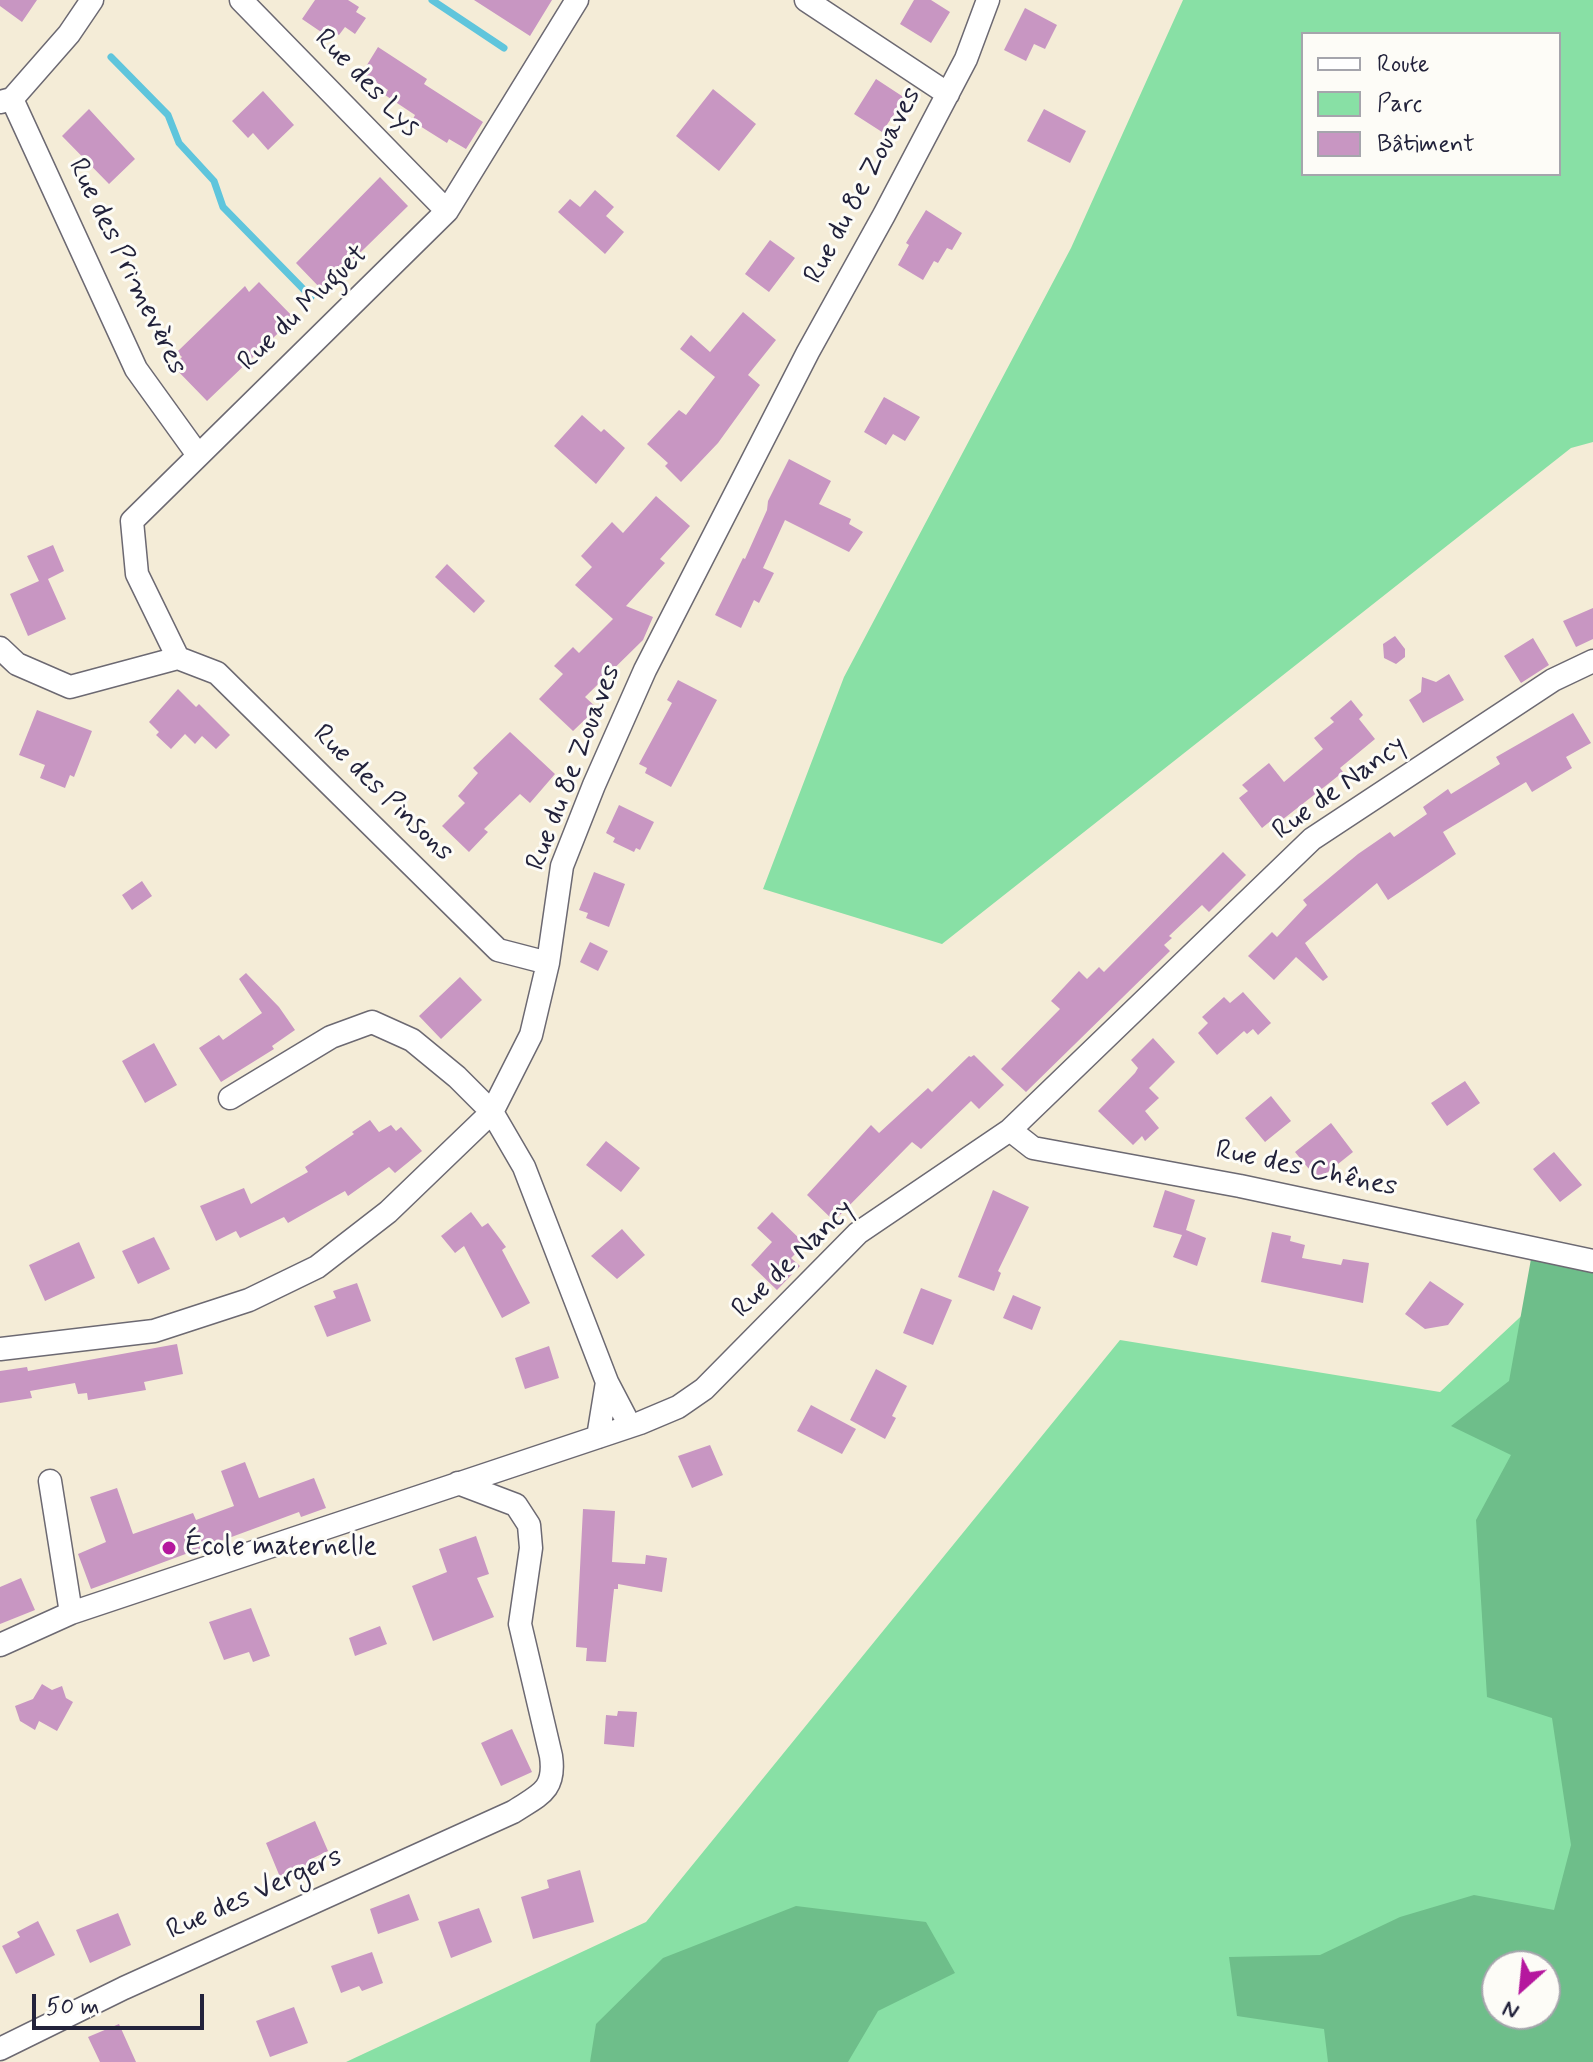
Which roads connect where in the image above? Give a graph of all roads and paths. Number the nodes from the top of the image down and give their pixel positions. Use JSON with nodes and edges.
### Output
{"nodes":[{"id":1,"x":92,"y":0,"type":"edge"},
{"id":2,"x":241,"y":0,"type":"edge"},
{"id":3,"x":577,"y":0,"type":"edge"},
{"id":4,"x":806,"y":0,"type":"edge"},
{"id":5,"x":988,"y":0,"type":"edge"},
{"id":6,"x":948,"y":94,"type":"junction"},
{"id":7,"x":6,"y":101,"type":"edge"},
{"id":8,"x":447,"y":211,"type":"junction"},
{"id":9,"x":198,"y":455,"type":"junction"},
{"id":10,"x":0,"y":648,"type":"edge"},
{"id":11,"x":178,"y":658,"type":"junction"},
{"id":12,"x":1593,"y":661,"type":"edge"},
{"id":13,"x":548,"y":963,"type":"junction"},
{"id":14,"x":230,"y":1098,"type":"dead end"},
{"id":15,"x":486,"y":1118,"type":"junction"},
{"id":16,"x":1010,"y":1130,"type":"junction"},
{"id":17,"x":1593,"y":1261,"type":"edge"},
{"id":18,"x":0,"y":1349,"type":"edge"},
{"id":19,"x":607,"y":1382,"type":"junction"},
{"id":20,"x":630,"y":1426,"type":"junction"},
{"id":21,"x":598,"y":1437,"type":"junction"},
{"id":22,"x":50,"y":1481,"type":"dead end"},
{"id":23,"x":458,"y":1483,"type":"junction"},
{"id":24,"x":71,"y":1613,"type":"junction"},
{"id":25,"x":0,"y":1645,"type":"edge"},
{"id":26,"x":0,"y":2049,"type":"edge"}],
"edges":[{"from":1,"to":7,"type":"street"},
{"from":2,"to":8,"type":"street","name":"Rue des Lys"},
{"from":3,"to":8,"type":"street","name":"Rue du Muguet"},
{"from":4,"to":6,"type":"street"},
{"from":5,"to":6,"type":"street","name":"Rue du 8e Zouaves"},
{"from":6,"to":13,"type":"street","name":"Rue du 8e Zouaves"},
{"from":7,"to":9,"type":"street","name":"Rue des Primevères"},
{"from":8,"to":9,"type":"street","name":"Rue du Muguet"},
{"from":9,"to":11,"type":"street","name":"Rue du Muguet"},
{"from":10,"to":11,"type":"street"},
{"from":11,"to":13,"type":"street","name":"Rue des Pinsons"},
{"from":12,"to":16,"type":"street","name":"Rue de Nancy"},
{"from":13,"to":15,"type":"street","name":"Rue du 8e Zouaves"},
{"from":14,"to":15,"type":"street"},
{"from":15,"to":18,"type":"street","name":"Rue du 8e Zouaves"},
{"from":15,"to":19,"type":"street"},
{"from":16,"to":17,"type":"street","name":"Rue des Chênes"},
{"from":16,"to":20,"type":"street","name":"Rue de Nancy"},
{"from":19,"to":20,"type":"street"},
{"from":19,"to":21,"type":"street"},
{"from":20,"to":21,"type":"street","name":"Rue de Nancy"},
{"from":21,"to":23,"type":"street","name":"Rue de Nancy"},
{"from":22,"to":24,"type":"street"},
{"from":23,"to":24,"type":"street","name":"Rue de Nancy"},
{"from":23,"to":26,"type":"street","name":"Rue des Vergers"},
{"from":24,"to":25,"type":"street","name":"Rue de Nancy"}]}
